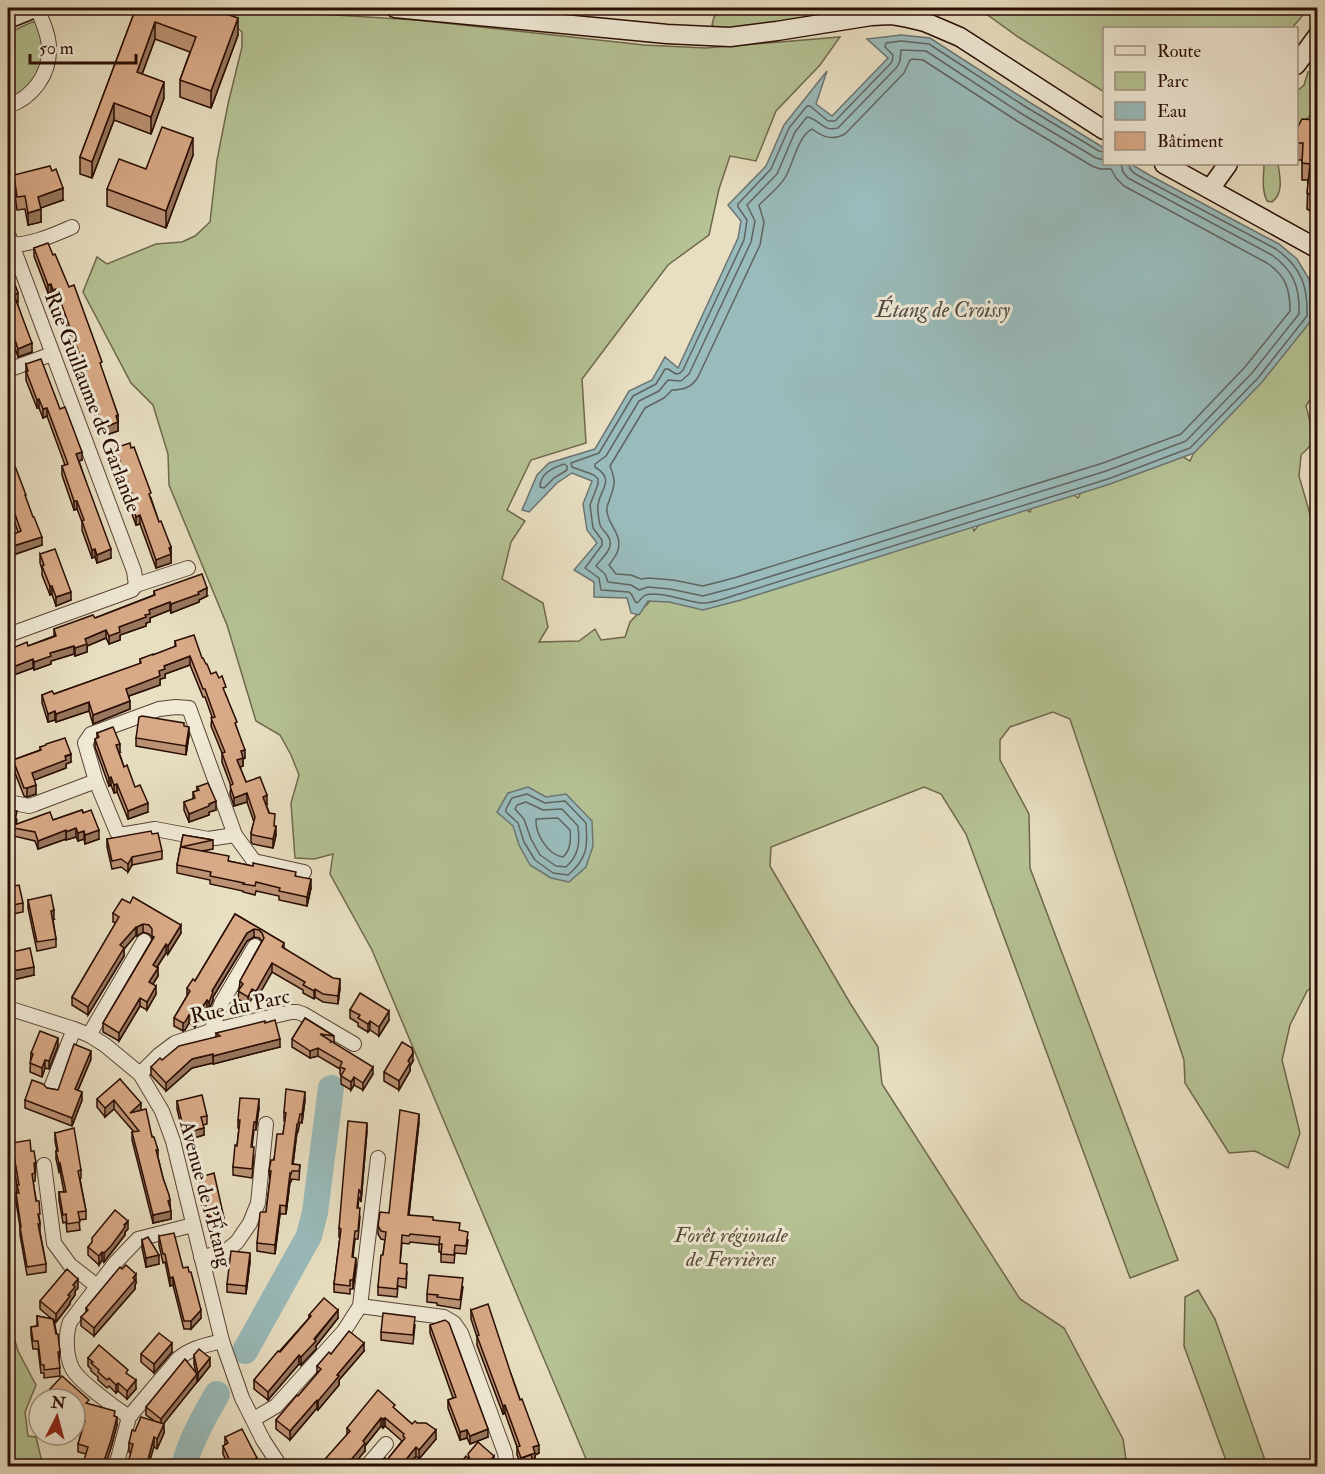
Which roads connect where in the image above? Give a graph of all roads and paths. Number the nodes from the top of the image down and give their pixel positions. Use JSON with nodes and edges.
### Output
{"nodes":[{"id":1,"x":36,"y":8,"type":"edge"},
{"id":2,"x":395,"y":8,"type":"edge"},
{"id":3,"x":8,"y":19,"type":"edge"},
{"id":4,"x":1317,"y":35,"type":"edge"},
{"id":5,"x":1298,"y":62,"type":"edge"},
{"id":6,"x":8,"y":106,"type":"edge"},
{"id":7,"x":1103,"y":129,"type":"edge"},
{"id":8,"x":1166,"y":165,"type":"edge"},
{"id":9,"x":1227,"y":165,"type":"edge"},
{"id":10,"x":1210,"y":189,"type":"junction"},
{"id":11,"x":72,"y":227,"type":"dead end"},
{"id":12,"x":9,"y":241,"type":"edge"},
{"id":13,"x":1317,"y":249,"type":"edge"},
{"id":14,"x":52,"y":354,"type":"junction"},
{"id":15,"x":8,"y":370,"type":"edge"},
{"id":16,"x":188,"y":568,"type":"dead end"},
{"id":17,"x":136,"y":585,"type":"junction"},
{"id":18,"x":8,"y":635,"type":"edge"},
{"id":19,"x":96,"y":781,"type":"junction"},
{"id":20,"x":8,"y":802,"type":"edge"},
{"id":21,"x":235,"y":835,"type":"junction"},
{"id":22,"x":304,"y":872,"type":"dead end"},
{"id":23,"x":144,"y":941,"type":"dead end"},
{"id":24,"x":255,"y":946,"type":"dead end"},
{"id":25,"x":8,"y":1008,"type":"edge"},
{"id":26,"x":74,"y":1029,"type":"junction"},
{"id":27,"x":210,"y":1031,"type":"junction"},
{"id":28,"x":89,"y":1035,"type":"junction"},
{"id":29,"x":354,"y":1044,"type":"dead end"},
{"id":30,"x":140,"y":1074,"type":"junction"},
{"id":31,"x":51,"y":1088,"type":"edge"},
{"id":32,"x":266,"y":1124,"type":"dead end"},
{"id":33,"x":378,"y":1158,"type":"dead end"},
{"id":34,"x":44,"y":1165,"type":"dead end"},
{"id":35,"x":193,"y":1225,"type":"junction"},
{"id":36,"x":201,"y":1257,"type":"junction"},
{"id":37,"x":97,"y":1286,"type":"junction"},
{"id":38,"x":360,"y":1306,"type":"junction"},
{"id":39,"x":222,"y":1341,"type":"junction"},
{"id":40,"x":129,"y":1417,"type":"junction"},
{"id":41,"x":254,"y":1419,"type":"junction"},
{"id":42,"x":386,"y":1444,"type":"dead end"},
{"id":43,"x":275,"y":1465,"type":"edge"},
{"id":44,"x":116,"y":1467,"type":"edge"},
{"id":45,"x":368,"y":1467,"type":"edge"},
{"id":46,"x":503,"y":1467,"type":"edge"}],
"edges":[{"from":1,"to":3,"type":"street"},
{"from":1,"to":6,"type":"street"},
{"from":2,"to":7,"type":"street"},
{"from":4,"to":5,"type":"street"},
{"from":8,"to":10,"type":"street"},
{"from":9,"to":10,"type":"street"},
{"from":10,"to":13,"type":"street"},
{"from":11,"to":12,"type":"street"},
{"from":12,"to":14,"type":"street","name":"Rue Guillaume de Garlande"},
{"from":14,"to":15,"type":"street"},
{"from":14,"to":17,"type":"street","name":"Rue Guillaume de Garlande"},
{"from":16,"to":17,"type":"street"},
{"from":17,"to":18,"type":"street"},
{"from":19,"to":20,"type":"street"},
{"from":19,"to":21,"type":"street"},
{"from":19,"to":21,"type":"street"},
{"from":21,"to":22,"type":"street"},
{"from":23,"to":28,"type":"street"},
{"from":24,"to":27,"type":"street"},
{"from":25,"to":26,"type":"street","name":"Avenue de l'Étang"},
{"from":26,"to":28,"type":"street","name":"Avenue de l'Étang"},
{"from":26,"to":31,"type":"street"},
{"from":27,"to":29,"type":"street","name":"Rue du Parc"},
{"from":27,"to":30,"type":"street","name":"Rue du Parc"},
{"from":28,"to":30,"type":"street","name":"Avenue de l'Étang"},
{"from":30,"to":35,"type":"street","name":"Avenue de l'Étang"},
{"from":32,"to":36,"type":"street"},
{"from":33,"to":38,"type":"street"},
{"from":34,"to":37,"type":"street"},
{"from":35,"to":36,"type":"street","name":"Avenue de l'Étang"},
{"from":35,"to":37,"type":"street"},
{"from":36,"to":39,"type":"street","name":"Avenue de l'Étang"},
{"from":37,"to":40,"type":"street"},
{"from":38,"to":41,"type":"street"},
{"from":38,"to":46,"type":"street"},
{"from":39,"to":40,"type":"street"},
{"from":39,"to":41,"type":"street","name":"Avenue de l'Étang"},
{"from":40,"to":44,"type":"street"},
{"from":41,"to":43,"type":"street","name":"Avenue de l'Étang"},
{"from":42,"to":45,"type":"street"}]}
